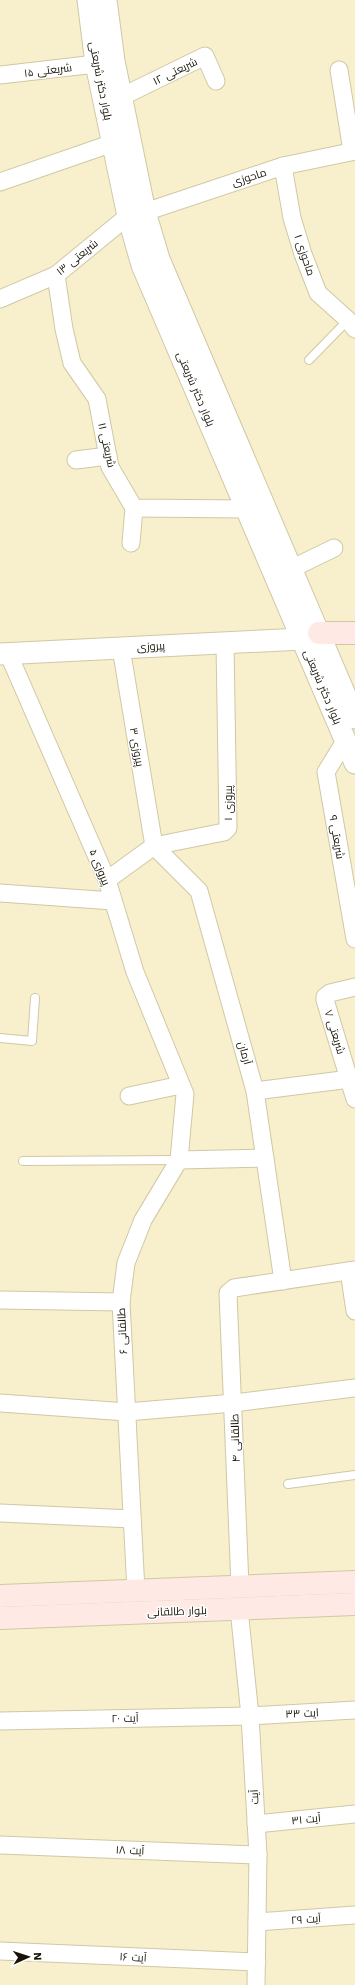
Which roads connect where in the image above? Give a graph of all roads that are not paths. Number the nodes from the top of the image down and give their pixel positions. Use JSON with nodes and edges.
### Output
{"nodes":[{"id":1,"x":88,"y":0,"type":"edge"},
{"id":2,"x":106,"y":0,"type":"edge"},
{"id":3,"x":96,"y":64,"type":"junction"},
{"id":4,"x":339,"y":70,"type":"dead end"},
{"id":5,"x":0,"y":75,"type":"edge"},
{"id":6,"x":216,"y":81,"type":"dead end"},
{"id":7,"x":121,"y":97,"type":"junction"},
{"id":8,"x":113,"y":143,"type":"junction"},
{"id":9,"x":354,"y":151,"type":"edge"},
{"id":10,"x":283,"y":166,"type":"junction"},
{"id":11,"x":0,"y":182,"type":"edge"},
{"id":12,"x":136,"y":214,"type":"junction"},
{"id":13,"x":56,"y":275,"type":"junction"},
{"id":14,"x":0,"y":299,"type":"edge"},
{"id":15,"x":352,"y":325,"type":"edge"},
{"id":16,"x":309,"y":360,"type":"dead end"},
{"id":17,"x":108,"y":456,"type":"junction"},
{"id":18,"x":76,"y":460,"type":"dead end"},
{"id":19,"x":134,"y":508,"type":"junction"},
{"id":20,"x":246,"y":508,"type":"junction"},
{"id":21,"x":131,"y":543,"type":"dead end"},
{"id":22,"x":334,"y":548,"type":"dead end"},
{"id":23,"x":291,"y":568,"type":"junction"},
{"id":24,"x":355,"y":633,"type":"edge"},
{"id":25,"x":315,"y":639,"type":"junction"},
{"id":26,"x":224,"y":643,"type":"junction"},
{"id":27,"x":355,"y":645,"type":"edge"},
{"id":28,"x":121,"y":648,"type":"junction"},
{"id":29,"x":4,"y":654,"type":"edge"},
{"id":30,"x":355,"y":716,"type":"edge"},
{"id":31,"x":346,"y":741,"type":"junction"},
{"id":32,"x":355,"y":763,"type":"edge"},
{"id":33,"x":154,"y":846,"type":"junction"},
{"id":34,"x":106,"y":880,"type":"junction"},
{"id":35,"x":0,"y":893,"type":"edge"},
{"id":36,"x":113,"y":901,"type":"junction"},
{"id":37,"x":355,"y":939,"type":"edge"},
{"id":38,"x":355,"y":987,"type":"edge"},
{"id":39,"x":35,"y":998,"type":"dead end"},
{"id":40,"x":0,"y":1038,"type":"edge"},
{"id":41,"x":350,"y":1079,"type":"junction"},
{"id":42,"x":181,"y":1085,"type":"junction"},
{"id":43,"x":255,"y":1091,"type":"junction"},
{"id":44,"x":130,"y":1096,"type":"dead end"},
{"id":45,"x":355,"y":1098,"type":"edge"},
{"id":46,"x":265,"y":1158,"type":"junction"},
{"id":47,"x":179,"y":1160,"type":"junction"},
{"id":48,"x":22,"y":1161,"type":"dead end"},
{"id":49,"x":352,"y":1271,"type":"edge"},
{"id":50,"x":283,"y":1281,"type":"junction"},
{"id":51,"x":0,"y":1300,"type":"edge"},
{"id":52,"x":121,"y":1302,"type":"junction"},
{"id":53,"x":355,"y":1310,"type":"edge"},
{"id":54,"x":355,"y":1388,"type":"edge"},
{"id":55,"x":0,"y":1403,"type":"edge"},
{"id":56,"x":234,"y":1403,"type":"junction"},
{"id":57,"x":127,"y":1412,"type":"junction"},
{"id":58,"x":355,"y":1475,"type":"edge"},
{"id":59,"x":288,"y":1484,"type":"dead end"},
{"id":60,"x":0,"y":1512,"type":"edge"},
{"id":61,"x":132,"y":1520,"type":"junction"},
{"id":62,"x":355,"y":1582,"type":"edge"},
{"id":63,"x":240,"y":1586,"type":"junction"},
{"id":64,"x":136,"y":1590,"type":"junction"},
{"id":65,"x":0,"y":1596,"type":"edge"},
{"id":66,"x":355,"y":1604,"type":"edge"},
{"id":67,"x":239,"y":1609,"type":"junction"},
{"id":68,"x":0,"y":1618,"type":"edge"},
{"id":69,"x":354,"y":1710,"type":"edge"},
{"id":70,"x":250,"y":1716,"type":"junction"},
{"id":71,"x":0,"y":1721,"type":"edge"},
{"id":72,"x":355,"y":1814,"type":"edge"},
{"id":73,"x":256,"y":1824,"type":"junction"},
{"id":74,"x":1,"y":1845,"type":"edge"},
{"id":75,"x":258,"y":1855,"type":"junction"},
{"id":76,"x":355,"y":1915,"type":"edge"},
{"id":77,"x":257,"y":1922,"type":"junction"},
{"id":78,"x":5,"y":1951,"type":"edge"},
{"id":79,"x":257,"y":1962,"type":"junction"},
{"id":80,"x":256,"y":1985,"type":"edge"}],
"edges":[{"from":1,"to":3,"type":"street","name":"بلوار دکتر شریعتی"},
{"from":2,"to":7,"type":"street","name":"بلوار دکتر شریعتی"},
{"from":3,"to":5,"type":"street","name":"شریعتی ۱۵"},
{"from":3,"to":8,"type":"street","name":"بلوار دکتر شریعتی"},
{"from":4,"to":9,"type":"street"},
{"from":6,"to":7,"type":"street","name":"شریعتی ۱۲"},
{"from":7,"to":12,"type":"street","name":"بلوار دکتر شریعتی"},
{"from":8,"to":11,"type":"street"},
{"from":8,"to":12,"type":"street","name":"بلوار دکتر شریعتی"},
{"from":9,"to":10,"type":"street","name":"ماحوزی"},
{"from":10,"to":12,"type":"street","name":"ماحوزی"},
{"from":10,"to":15,"type":"street","name":"ماحوزی ۱"},
{"from":12,"to":13,"type":"street","name":"شریعتی ۱۳"},
{"from":12,"to":20,"type":"street","name":"بلوار دکتر شریعتی"},
{"from":12,"to":23,"type":"street","name":"بلوار دکتر شریعتی"},
{"from":13,"to":14,"type":"street","name":"شریعتی ۱۳"},
{"from":13,"to":17,"type":"street","name":"شریعتی ۱۱"},
{"from":15,"to":16,"type":"lane"},
{"from":17,"to":18,"type":"street"},
{"from":17,"to":19,"type":"street","name":"شریعتی ۱۱"},
{"from":19,"to":20,"type":"street"},
{"from":19,"to":21,"type":"street"},
{"from":20,"to":25,"type":"street","name":"بلوار دکتر شریعتی"},
{"from":22,"to":23,"type":"street"},
{"from":23,"to":25,"type":"street","name":"بلوار دکتر شریعتی"},
{"from":24,"to":25,"type":"main road"},
{"from":25,"to":26,"type":"street","name":"پیروزی"},
{"from":25,"to":27,"type":"main road"},
{"from":25,"to":30,"type":"street","name":"بلوار دکتر شریعتی"},
{"from":25,"to":31,"type":"street","name":"بلوار دکتر شریعتی"},
{"from":26,"to":28,"type":"street","name":"پیروزی"},
{"from":26,"to":33,"type":"street","name":"پیروزی ۱"},
{"from":28,"to":29,"type":"street","name":"پیروزی"},
{"from":28,"to":33,"type":"street","name":"پیروزی ۳"},
{"from":29,"to":34,"type":"street","name":"پیروزی ۵"},
{"from":31,"to":32,"type":"street","name":"بلوار دکتر شریعتی"},
{"from":31,"to":37,"type":"street","name":"شریعتی ۹"},
{"from":33,"to":34,"type":"street","name":"پیروزی ۱"},
{"from":33,"to":43,"type":"street","name":"آرمان"},
{"from":34,"to":36,"type":"street","name":"پیروزی ۵"},
{"from":35,"to":36,"type":"street"},
{"from":36,"to":42,"type":"street","name":"پیروزی ۵"},
{"from":38,"to":41,"type":"street","name":"شریعتی ۷"},
{"from":39,"to":40,"type":"lane"},
{"from":41,"to":43,"type":"street"},
{"from":41,"to":45,"type":"street","name":"شریعتی ۷"},
{"from":42,"to":44,"type":"street"},
{"from":42,"to":47,"type":"street","name":"طالقانی ۶"},
{"from":43,"to":46,"type":"street","name":"آرمان"},
{"from":46,"to":47,"type":"street"},
{"from":46,"to":50,"type":"street","name":"آرمان"},
{"from":47,"to":48,"type":"lane"},
{"from":47,"to":52,"type":"street","name":"طالقانی ۶"},
{"from":49,"to":50,"type":"street"},
{"from":49,"to":53,"type":"street"},
{"from":50,"to":56,"type":"street","name":"طالقانی ۴"},
{"from":51,"to":52,"type":"street"},
{"from":52,"to":57,"type":"street","name":"طالقانی ۶"},
{"from":54,"to":56,"type":"street"},
{"from":55,"to":57,"type":"street"},
{"from":56,"to":57,"type":"street"},
{"from":56,"to":63,"type":"street","name":"طالقانی ۴"},
{"from":57,"to":61,"type":"street","name":"طالقانی ۶"},
{"from":58,"to":59,"type":"lane"},
{"from":60,"to":61,"type":"street"},
{"from":61,"to":64,"type":"street","name":"طالقانی ۶"},
{"from":62,"to":63,"type":"main road","name":"بلوار طالقانی"},
{"from":63,"to":64,"type":"main road","name":"بلوار طالقانی"},
{"from":64,"to":65,"type":"main road","name":"بلوار طالقانی"},
{"from":66,"to":67,"type":"main road","name":"بلوار طالقانی"},
{"from":67,"to":68,"type":"main road","name":"بلوار طالقانی"},
{"from":67,"to":70,"type":"street","name":"آیت"},
{"from":69,"to":70,"type":"street","name":"ایت ۳۳"},
{"from":70,"to":71,"type":"street","name":"آیت ۲۰"},
{"from":70,"to":73,"type":"street","name":"آیت"},
{"from":72,"to":73,"type":"street","name":"آیت ۳۱"},
{"from":73,"to":75,"type":"street","name":"آیت"},
{"from":74,"to":75,"type":"street","name":"آیت ۱۸"},
{"from":75,"to":77,"type":"street","name":"آیت"},
{"from":76,"to":77,"type":"street","name":"آیت ۲۹"},
{"from":77,"to":79,"type":"street","name":"آیت"},
{"from":78,"to":79,"type":"street","name":"آیت ۱۶"},
{"from":79,"to":80,"type":"street","name":"آیت"}]}
